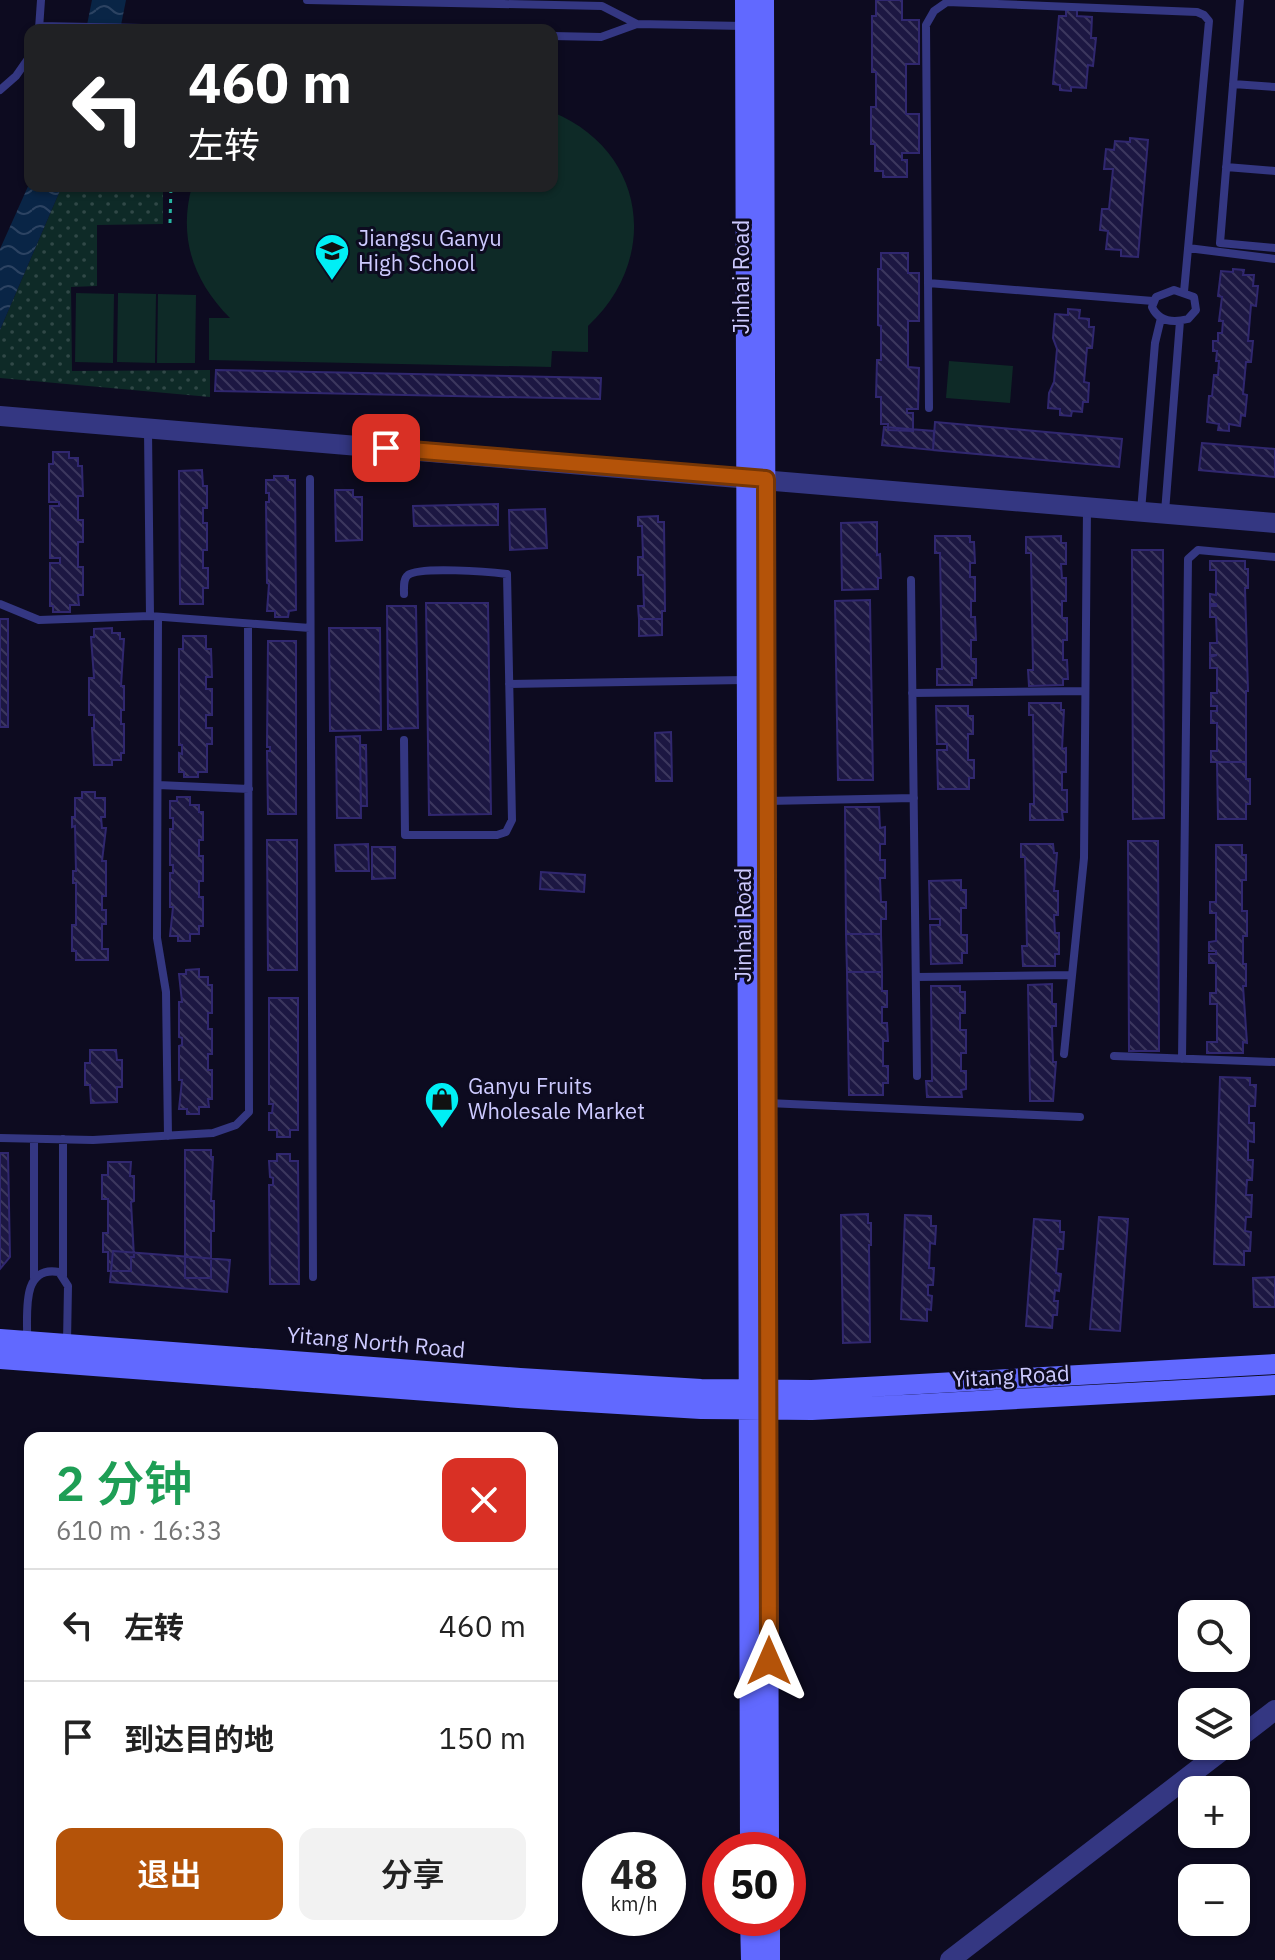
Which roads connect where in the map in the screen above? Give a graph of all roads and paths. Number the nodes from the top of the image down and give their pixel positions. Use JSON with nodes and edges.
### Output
{"nodes":[{"id":1,"x":41,"y":0,"type":"edge"},
{"id":2,"x":307,"y":0,"type":"edge"},
{"id":3,"x":745,"y":0,"type":"edge"},
{"id":4,"x":764,"y":0,"type":"edge"},
{"id":5,"x":1240,"y":0,"type":"edge"},
{"id":6,"x":588,"y":3,"type":"edge"},
{"id":7,"x":40,"y":24,"type":"edge"},
{"id":8,"x":637,"y":24,"type":"junction"},
{"id":9,"x":745,"y":26,"type":"junction"},
{"id":10,"x":558,"y":36,"type":"edge"},
{"id":11,"x":24,"y":65,"type":"edge"},
{"id":12,"x":1233,"y":84,"type":"junction"},
{"id":13,"x":1275,"y":87,"type":"edge"},
{"id":14,"x":0,"y":90,"type":"edge"},
{"id":15,"x":1226,"y":167,"type":"junction"},
{"id":16,"x":1275,"y":171,"type":"edge"},
{"id":17,"x":171,"y":192,"type":"edge"},
{"id":18,"x":170,"y":223,"type":"dead end"},
{"id":19,"x":1188,"y":248,"type":"junction"},
{"id":20,"x":1275,"y":248,"type":"edge"},
{"id":21,"x":1275,"y":259,"type":"edge"},
{"id":22,"x":928,"y":283,"type":"junction"},
{"id":23,"x":1184,"y":292,"type":"junction"},
{"id":24,"x":1153,"y":301,"type":"junction"},
{"id":25,"x":1161,"y":318,"type":"junction"},
{"id":26,"x":1180,"y":321,"type":"junction"},
{"id":27,"x":929,"y":408,"type":"dead end"},
{"id":28,"x":0,"y":416,"type":"edge"},
{"id":29,"x":148,"y":430,"type":"junction"},
{"id":30,"x":756,"y":478,"type":"junction"},
{"id":31,"x":310,"y":479,"type":"dead end"},
{"id":32,"x":1087,"y":507,"type":"junction"},
{"id":33,"x":1141,"y":511,"type":"junction"},
{"id":34,"x":1165,"y":513,"type":"junction"},
{"id":35,"x":1275,"y":523,"type":"edge"},
{"id":36,"x":1275,"y":557,"type":"edge"},
{"id":37,"x":911,"y":580,"type":"dead end"},
{"id":38,"x":404,"y":594,"type":"dead end"},
{"id":39,"x":0,"y":604,"type":"edge"},
{"id":40,"x":154,"y":616,"type":"junction"},
{"id":41,"x":248,"y":624,"type":"junction"},
{"id":42,"x":310,"y":628,"type":"junction"},
{"id":43,"x":747,"y":680,"type":"junction"},
{"id":44,"x":509,"y":684,"type":"junction"},
{"id":45,"x":1085,"y":691,"type":"junction"},
{"id":46,"x":912,"y":693,"type":"junction"},
{"id":47,"x":404,"y":740,"type":"dead end"},
{"id":48,"x":158,"y":785,"type":"junction"},
{"id":49,"x":249,"y":789,"type":"junction"},
{"id":50,"x":914,"y":798,"type":"junction"},
{"id":51,"x":767,"y":801,"type":"junction"},
{"id":52,"x":1072,"y":975,"type":"junction"},
{"id":53,"x":916,"y":977,"type":"junction"},
{"id":54,"x":1064,"y":1054,"type":"dead end"},
{"id":55,"x":1114,"y":1056,"type":"dead end"},
{"id":56,"x":1182,"y":1059,"type":"junction"},
{"id":57,"x":1275,"y":1062,"type":"edge"},
{"id":58,"x":917,"y":1076,"type":"dead end"},
{"id":59,"x":768,"y":1103,"type":"junction"},
{"id":60,"x":1080,"y":1117,"type":"dead end"},
{"id":61,"x":168,"y":1136,"type":"junction"},
{"id":62,"x":0,"y":1138,"type":"edge"},
{"id":63,"x":34,"y":1139,"type":"junction"},
{"id":64,"x":63,"y":1139,"type":"junction"},
{"id":65,"x":63,"y":1277,"type":"junction"},
{"id":66,"x":313,"y":1277,"type":"dead end"},
{"id":67,"x":34,"y":1278,"type":"junction"},
{"id":68,"x":0,"y":1339,"type":"edge"},
{"id":69,"x":27,"y":1341,"type":"junction"},
{"id":70,"x":67,"y":1343,"type":"junction"},
{"id":71,"x":0,"y":1359,"type":"edge"},
{"id":72,"x":1275,"y":1364,"type":"edge"},
{"id":73,"x":1275,"y":1385,"type":"edge"},
{"id":74,"x":759,"y":1400,"type":"junction"},
{"id":75,"x":1275,"y":1710,"type":"edge"},
{"id":76,"x":1250,"y":1729,"type":"edge"},
{"id":77,"x":1210,"y":1760,"type":"edge"},
{"id":78,"x":750,"y":1832,"type":"edge"},
{"id":79,"x":769,"y":1832,"type":"edge"},
{"id":80,"x":750,"y":1936,"type":"edge"},
{"id":81,"x":770,"y":1936,"type":"edge"},
{"id":82,"x":751,"y":1960,"type":"edge"},
{"id":83,"x":770,"y":1960,"type":"edge"},
{"id":84,"x":950,"y":1960,"type":"edge"}],
"edges":[{"from":1,"to":7,"type":"lane"},
{"from":2,"to":6,"type":"lane"},
{"from":3,"to":9,"type":"main road","name":"Jinhai Road"},
{"from":4,"to":30,"type":"main road","name":"Jinhai Road"},
{"from":5,"to":12,"type":"lane"},
{"from":6,"to":8,"type":"lane"},
{"from":8,"to":9,"type":"lane"},
{"from":8,"to":10,"type":"lane"},
{"from":9,"to":30,"type":"main road","name":"Jinhai Road"},
{"from":11,"to":14,"type":"lane"},
{"from":12,"to":13,"type":"lane"},
{"from":12,"to":15,"type":"lane"},
{"from":15,"to":16,"type":"lane"},
{"from":15,"to":20,"type":"lane"},
{"from":17,"to":18,"type":"path"},
{"from":19,"to":21,"type":"lane"},
{"from":19,"to":22,"type":"lane"},
{"from":19,"to":23,"type":"lane"},
{"from":22,"to":24,"type":"lane"},
{"from":22,"to":27,"type":"lane"},
{"from":23,"to":24,"type":"lane"},
{"from":23,"to":26,"type":"lane"},
{"from":24,"to":25,"type":"lane"},
{"from":25,"to":26,"type":"lane"},
{"from":25,"to":33,"type":"lane"},
{"from":26,"to":34,"type":"lane"},
{"from":28,"to":29,"type":"street"},
{"from":29,"to":30,"type":"street"},
{"from":29,"to":40,"type":"lane"},
{"from":30,"to":32,"type":"street"},
{"from":30,"to":43,"type":"main road","name":"Jinhai Road"},
{"from":30,"to":51,"type":"main road","name":"Jinhai Road"},
{"from":31,"to":42,"type":"lane"},
{"from":32,"to":33,"type":"street"},
{"from":32,"to":45,"type":"lane"},
{"from":33,"to":34,"type":"street"},
{"from":34,"to":35,"type":"street"},
{"from":36,"to":56,"type":"lane"},
{"from":37,"to":46,"type":"lane"},
{"from":38,"to":44,"type":"lane"},
{"from":39,"to":40,"type":"lane"},
{"from":40,"to":41,"type":"lane"},
{"from":40,"to":48,"type":"lane"},
{"from":41,"to":42,"type":"lane"},
{"from":41,"to":49,"type":"lane"},
{"from":42,"to":66,"type":"lane"},
{"from":43,"to":44,"type":"lane"},
{"from":43,"to":74,"type":"main road","name":"Jinhai Road"},
{"from":44,"to":47,"type":"lane"},
{"from":45,"to":46,"type":"lane"},
{"from":45,"to":52,"type":"lane"},
{"from":46,"to":50,"type":"lane"},
{"from":48,"to":49,"type":"lane"},
{"from":48,"to":61,"type":"lane"},
{"from":49,"to":61,"type":"lane"},
{"from":50,"to":51,"type":"lane"},
{"from":50,"to":53,"type":"lane"},
{"from":51,"to":59,"type":"main road","name":"Jinhai Road"},
{"from":52,"to":53,"type":"lane"},
{"from":52,"to":54,"type":"lane"},
{"from":53,"to":58,"type":"lane"},
{"from":55,"to":56,"type":"lane"},
{"from":56,"to":57,"type":"lane"},
{"from":59,"to":60,"type":"lane"},
{"from":59,"to":74,"type":"main road","name":"Jinhai Road"},
{"from":61,"to":64,"type":"lane"},
{"from":62,"to":63,"type":"lane"},
{"from":63,"to":64,"type":"lane"},
{"from":63,"to":67,"type":"lane"},
{"from":64,"to":65,"type":"lane"},
{"from":65,"to":67,"type":"lane"},
{"from":65,"to":70,"type":"lane"},
{"from":67,"to":69,"type":"lane"},
{"from":68,"to":69,"type":"main road","name":"Yitang North Road"},
{"from":69,"to":70,"type":"main road","name":"Yitang North Road"},
{"from":70,"to":74,"type":"main road","name":"Yitang North Road"},
{"from":71,"to":74,"type":"main road","name":"Yitang North Road"},
{"from":72,"to":74,"type":"main road","name":"Yitang Road"},
{"from":73,"to":74,"type":"main road","name":"Yitang Road"},
{"from":74,"to":78,"type":"main road","name":"Jinhai Road"},
{"from":74,"to":79,"type":"main road","name":"Jinhai Road"},
{"from":75,"to":76,"type":"street"},
{"from":77,"to":84,"type":"street"},
{"from":80,"to":82,"type":"main road"},
{"from":81,"to":83,"type":"main road"}]}
